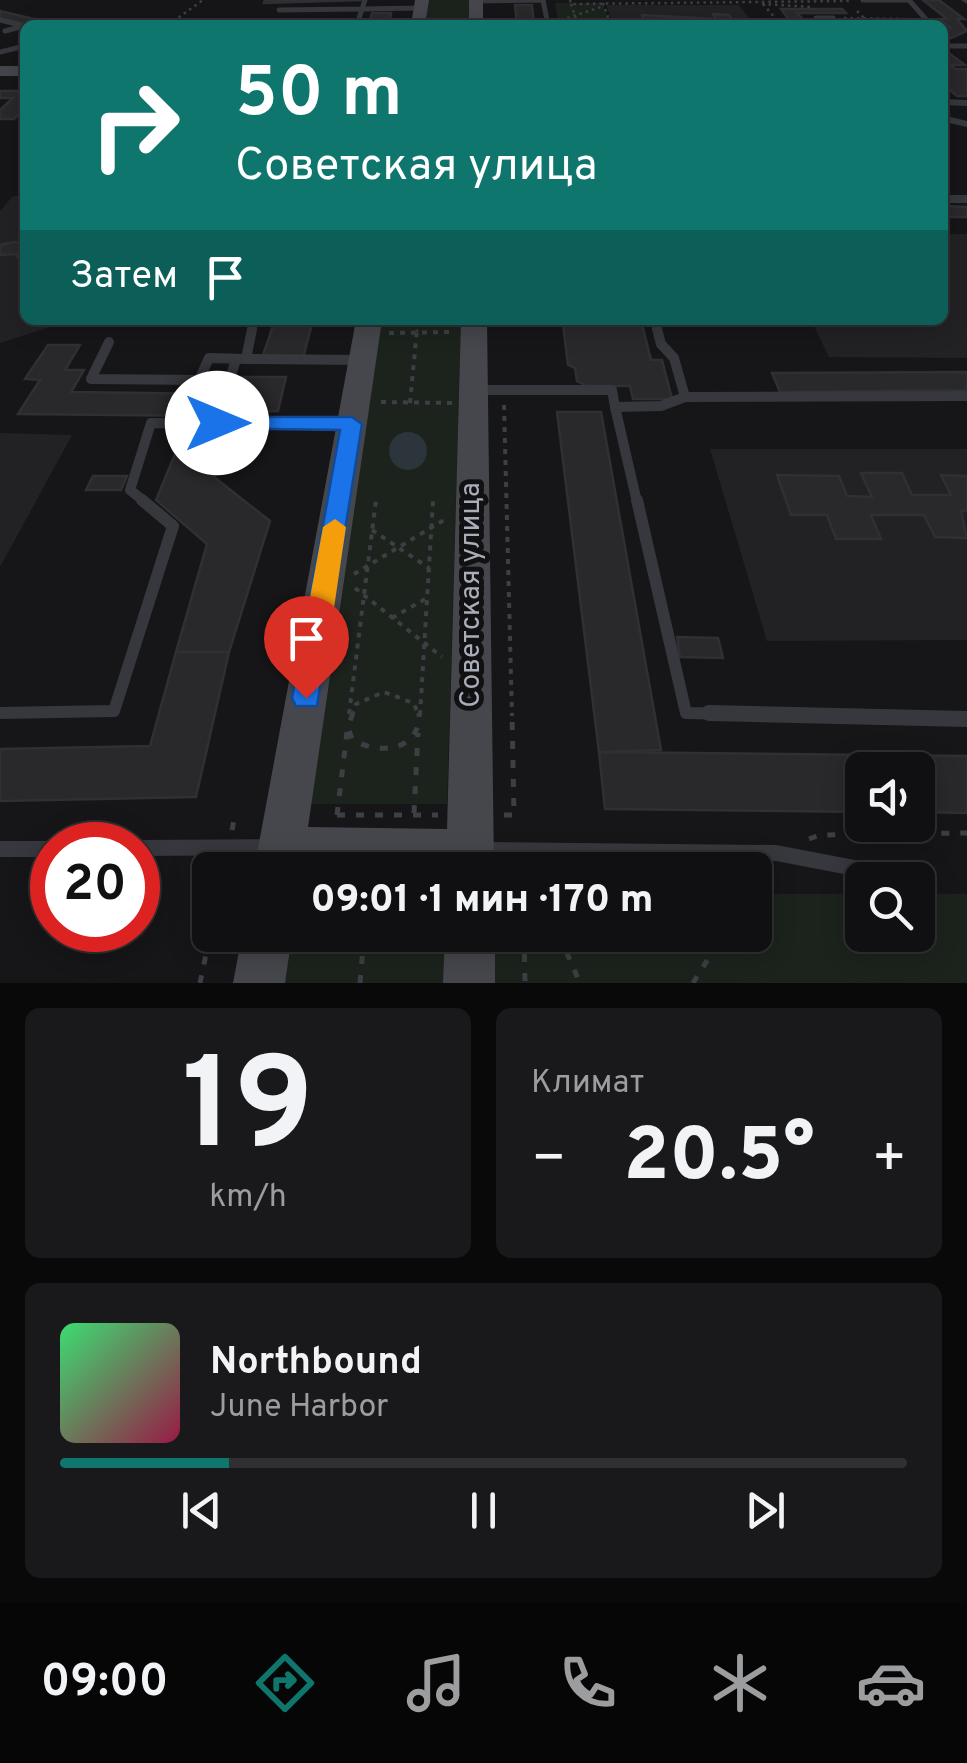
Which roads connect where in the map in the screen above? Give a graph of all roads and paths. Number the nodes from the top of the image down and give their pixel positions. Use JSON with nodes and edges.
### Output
{"nodes":[{"id":1,"x":203,"y":0,"type":"edge"},
{"id":2,"x":365,"y":0,"type":"edge"},
{"id":3,"x":543,"y":0,"type":"edge"},
{"id":4,"x":863,"y":0,"type":"edge"},
{"id":5,"x":909,"y":0,"type":"edge"},
{"id":6,"x":476,"y":1,"type":"edge"},
{"id":7,"x":775,"y":1,"type":"edge"},
{"id":8,"x":571,"y":2,"type":"edge"},
{"id":9,"x":609,"y":2,"type":"edge"},
{"id":10,"x":641,"y":2,"type":"edge"},
{"id":11,"x":700,"y":2,"type":"edge"},
{"id":12,"x":748,"y":2,"type":"edge"},
{"id":13,"x":421,"y":4,"type":"edge"},
{"id":14,"x":604,"y":4,"type":"junction"},
{"id":15,"x":762,"y":4,"type":"dead end"},
{"id":16,"x":810,"y":4,"type":"joint"},
{"id":17,"x":850,"y":4,"type":"dead end"},
{"id":18,"x":278,"y":10,"type":"dead end"},
{"id":19,"x":362,"y":10,"type":"junction"},
{"id":20,"x":874,"y":10,"type":"dead end"},
{"id":21,"x":892,"y":10,"type":"dead end"},
{"id":22,"x":575,"y":16,"type":"junction"},
{"id":23,"x":835,"y":18,"type":"joint"},
{"id":24,"x":864,"y":18,"type":"junction"},
{"id":25,"x":882,"y":18,"type":"junction"},
{"id":26,"x":902,"y":18,"type":"junction"},
{"id":27,"x":918,"y":18,"type":"dead end"},
{"id":28,"x":175,"y":20,"type":"edge"},
{"id":29,"x":358,"y":20,"type":"edge"},
{"id":30,"x":560,"y":20,"type":"edge"},
{"id":31,"x":576,"y":20,"type":"edge"},
{"id":32,"x":587,"y":20,"type":"edge"},
{"id":33,"x":609,"y":20,"type":"edge"},
{"id":34,"x":777,"y":20,"type":"edge"},
{"id":35,"x":818,"y":20,"type":"edge"},
{"id":36,"x":884,"y":20,"type":"edge"},
{"id":37,"x":927,"y":20,"type":"edge"},
{"id":38,"x":20,"y":27,"type":"edge"},
{"id":39,"x":5,"y":31,"type":"dead end"},
{"id":40,"x":252,"y":325,"type":"edge"},
{"id":41,"x":418,"y":325,"type":"edge"},
{"id":42,"x":656,"y":325,"type":"edge"},
{"id":43,"x":467,"y":326,"type":"edge"},
{"id":44,"x":417,"y":332,"type":"junction"},
{"id":45,"x":370,"y":338,"type":"edge"},
{"id":46,"x":109,"y":342,"type":"dead end"},
{"id":47,"x":241,"y":359,"type":"junction"},
{"id":48,"x":478,"y":394,"type":"junction"},
{"id":49,"x":967,"y":396,"type":"edge"},
{"id":50,"x":685,"y":397,"type":"junction"},
{"id":51,"x":410,"y":402,"type":"junction"},
{"id":52,"x":615,"y":406,"type":"junction"},
{"id":53,"x":360,"y":413,"type":"junction"},
{"id":54,"x":217,"y":423,"type":"junction"},
{"id":55,"x":376,"y":500,"type":"dead end"},
{"id":56,"x":433,"y":502,"type":"dead end"},
{"id":57,"x":454,"y":514,"type":"dead end"},
{"id":58,"x":431,"y":527,"type":"junction"},
{"id":59,"x":372,"y":530,"type":"junction"},
{"id":60,"x":398,"y":547,"type":"junction"},
{"id":61,"x":368,"y":566,"type":"junction"},
{"id":62,"x":428,"y":568,"type":"junction"},
{"id":63,"x":364,"y":596,"type":"junction"},
{"id":64,"x":427,"y":598,"type":"junction"},
{"id":65,"x":392,"y":618,"type":"junction"},
{"id":66,"x":424,"y":643,"type":"junction"},
{"id":67,"x":450,"y":663,"type":"dead end"},
{"id":68,"x":0,"y":713,"type":"edge"},
{"id":69,"x":350,"y":714,"type":"junction"},
{"id":70,"x":420,"y":714,"type":"junction"},
{"id":71,"x":967,"y":719,"type":"edge"},
{"id":72,"x":348,"y":727,"type":"junction"},
{"id":73,"x":419,"y":728,"type":"junction"},
{"id":74,"x":322,"y":815,"type":"dead end"},
{"id":75,"x":337,"y":815,"type":"junction"},
{"id":76,"x":414,"y":815,"type":"junction"},
{"id":77,"x":514,"y":815,"type":"dead end"},
{"id":78,"x":967,"y":833,"type":"edge"},
{"id":79,"x":461,"y":845,"type":"edge"},
{"id":80,"x":0,"y":849,"type":"edge"},
{"id":81,"x":30,"y":849,"type":"edge"},
{"id":82,"x":160,"y":850,"type":"edge"},
{"id":83,"x":195,"y":852,"type":"edge"},
{"id":84,"x":281,"y":852,"type":"edge"},
{"id":85,"x":364,"y":852,"type":"edge"},
{"id":86,"x":776,"y":852,"type":"junction"},
{"id":87,"x":772,"y":858,"type":"edge"},
{"id":88,"x":845,"y":866,"type":"edge"},
{"id":89,"x":206,"y":952,"type":"edge"},
{"id":90,"x":264,"y":952,"type":"edge"},
{"id":91,"x":363,"y":952,"type":"edge"},
{"id":92,"x":470,"y":952,"type":"edge"},
{"id":93,"x":524,"y":952,"type":"edge"},
{"id":94,"x":566,"y":952,"type":"edge"},
{"id":95,"x":712,"y":952,"type":"edge"},
{"id":96,"x":200,"y":983,"type":"edge"},
{"id":97,"x":259,"y":983,"type":"edge"},
{"id":98,"x":360,"y":983,"type":"edge"},
{"id":99,"x":469,"y":983,"type":"edge"},
{"id":100,"x":525,"y":983,"type":"edge"},
{"id":101,"x":580,"y":983,"type":"edge"},
{"id":102,"x":693,"y":983,"type":"edge"}],
"edges":[{"from":1,"to":28,"type":"path"},
{"from":2,"to":19,"type":"lane"},
{"from":3,"to":6,"type":"lane"},
{"from":4,"to":5,"type":"lane"},
{"from":5,"to":37,"type":"lane"},
{"from":7,"to":12,"type":"path"},
{"from":7,"to":16,"type":"path"},
{"from":7,"to":16,"type":"path"},
{"from":8,"to":9,"type":"path"},
{"from":8,"to":14,"type":"path"},
{"from":8,"to":22,"type":"path"},
{"from":9,"to":10,"type":"path"},
{"from":9,"to":14,"type":"path"},
{"from":10,"to":11,"type":"path"},
{"from":11,"to":12,"type":"path"},
{"from":13,"to":19,"type":"lane"},
{"from":14,"to":22,"type":"path"},
{"from":14,"to":33,"type":"path"},
{"from":15,"to":34,"type":"path"},
{"from":17,"to":24,"type":"path"},
{"from":18,"to":19,"type":"lane"},
{"from":19,"to":29,"type":"lane"},
{"from":20,"to":25,"type":"path"},
{"from":21,"to":26,"type":"path"},
{"from":22,"to":30,"type":"path"},
{"from":22,"to":31,"type":"path"},
{"from":22,"to":32,"type":"path"},
{"from":23,"to":24,"type":"path"},
{"from":23,"to":35,"type":"lane"},
{"from":24,"to":25,"type":"path"},
{"from":25,"to":26,"type":"path"},
{"from":25,"to":36,"type":"path"},
{"from":26,"to":27,"type":"path"},
{"from":38,"to":39,"type":"lane"},
{"from":40,"to":47,"type":"lane"},
{"from":41,"to":44,"type":"path"},
{"from":42,"to":50,"type":"lane"},
{"from":43,"to":44,"type":"path"},
{"from":43,"to":48,"type":"street","name":"Советская улица"},
{"from":44,"to":45,"type":"path"},
{"from":44,"to":51,"type":"path"},
{"from":45,"to":47,"type":"lane"},
{"from":45,"to":53,"type":"street"},
{"from":46,"to":47,"type":"lane"},
{"from":47,"to":54,"type":"lane"},
{"from":48,"to":51,"type":"path"},
{"from":48,"to":52,"type":"lane"},
{"from":48,"to":77,"type":"path"},
{"from":48,"to":79,"type":"street","name":"Советская улица"},
{"from":49,"to":50,"type":"lane"},
{"from":50,"to":52,"type":"lane"},
{"from":51,"to":53,"type":"path"},
{"from":52,"to":71,"type":"lane"},
{"from":53,"to":54,"type":"lane"},
{"from":53,"to":84,"type":"street"},
{"from":54,"to":68,"type":"lane"},
{"from":55,"to":59,"type":"path"},
{"from":56,"to":58,"type":"path"},
{"from":57,"to":58,"type":"path"},
{"from":58,"to":60,"type":"path"},
{"from":58,"to":62,"type":"path"},
{"from":59,"to":60,"type":"path"},
{"from":59,"to":61,"type":"path"},
{"from":60,"to":61,"type":"path"},
{"from":60,"to":62,"type":"path"},
{"from":61,"to":63,"type":"path"},
{"from":61,"to":63,"type":"path"},
{"from":62,"to":64,"type":"path"},
{"from":63,"to":65,"type":"path"},
{"from":63,"to":69,"type":"path"},
{"from":64,"to":65,"type":"path"},
{"from":64,"to":66,"type":"path"},
{"from":65,"to":66,"type":"path"},
{"from":66,"to":67,"type":"path"},
{"from":66,"to":70,"type":"path"},
{"from":69,"to":70,"type":"path"},
{"from":69,"to":72,"type":"path"},
{"from":70,"to":73,"type":"path"},
{"from":72,"to":73,"type":"path"},
{"from":72,"to":75,"type":"path"},
{"from":73,"to":76,"type":"path"},
{"from":74,"to":75,"type":"path"},
{"from":75,"to":76,"type":"path"},
{"from":76,"to":79,"type":"path"},
{"from":78,"to":86,"type":"path"},
{"from":79,"to":85,"type":"street"},
{"from":79,"to":86,"type":"lane"},
{"from":80,"to":81,"type":"lane"},
{"from":82,"to":83,"type":"lane"},
{"from":86,"to":87,"type":"path"},
{"from":86,"to":88,"type":"lane"},
{"from":89,"to":96,"type":"path"},
{"from":90,"to":97,"type":"street"},
{"from":91,"to":98,"type":"path"},
{"from":92,"to":99,"type":"street"},
{"from":93,"to":100,"type":"path"},
{"from":94,"to":101,"type":"path"},
{"from":95,"to":102,"type":"path"}]}
